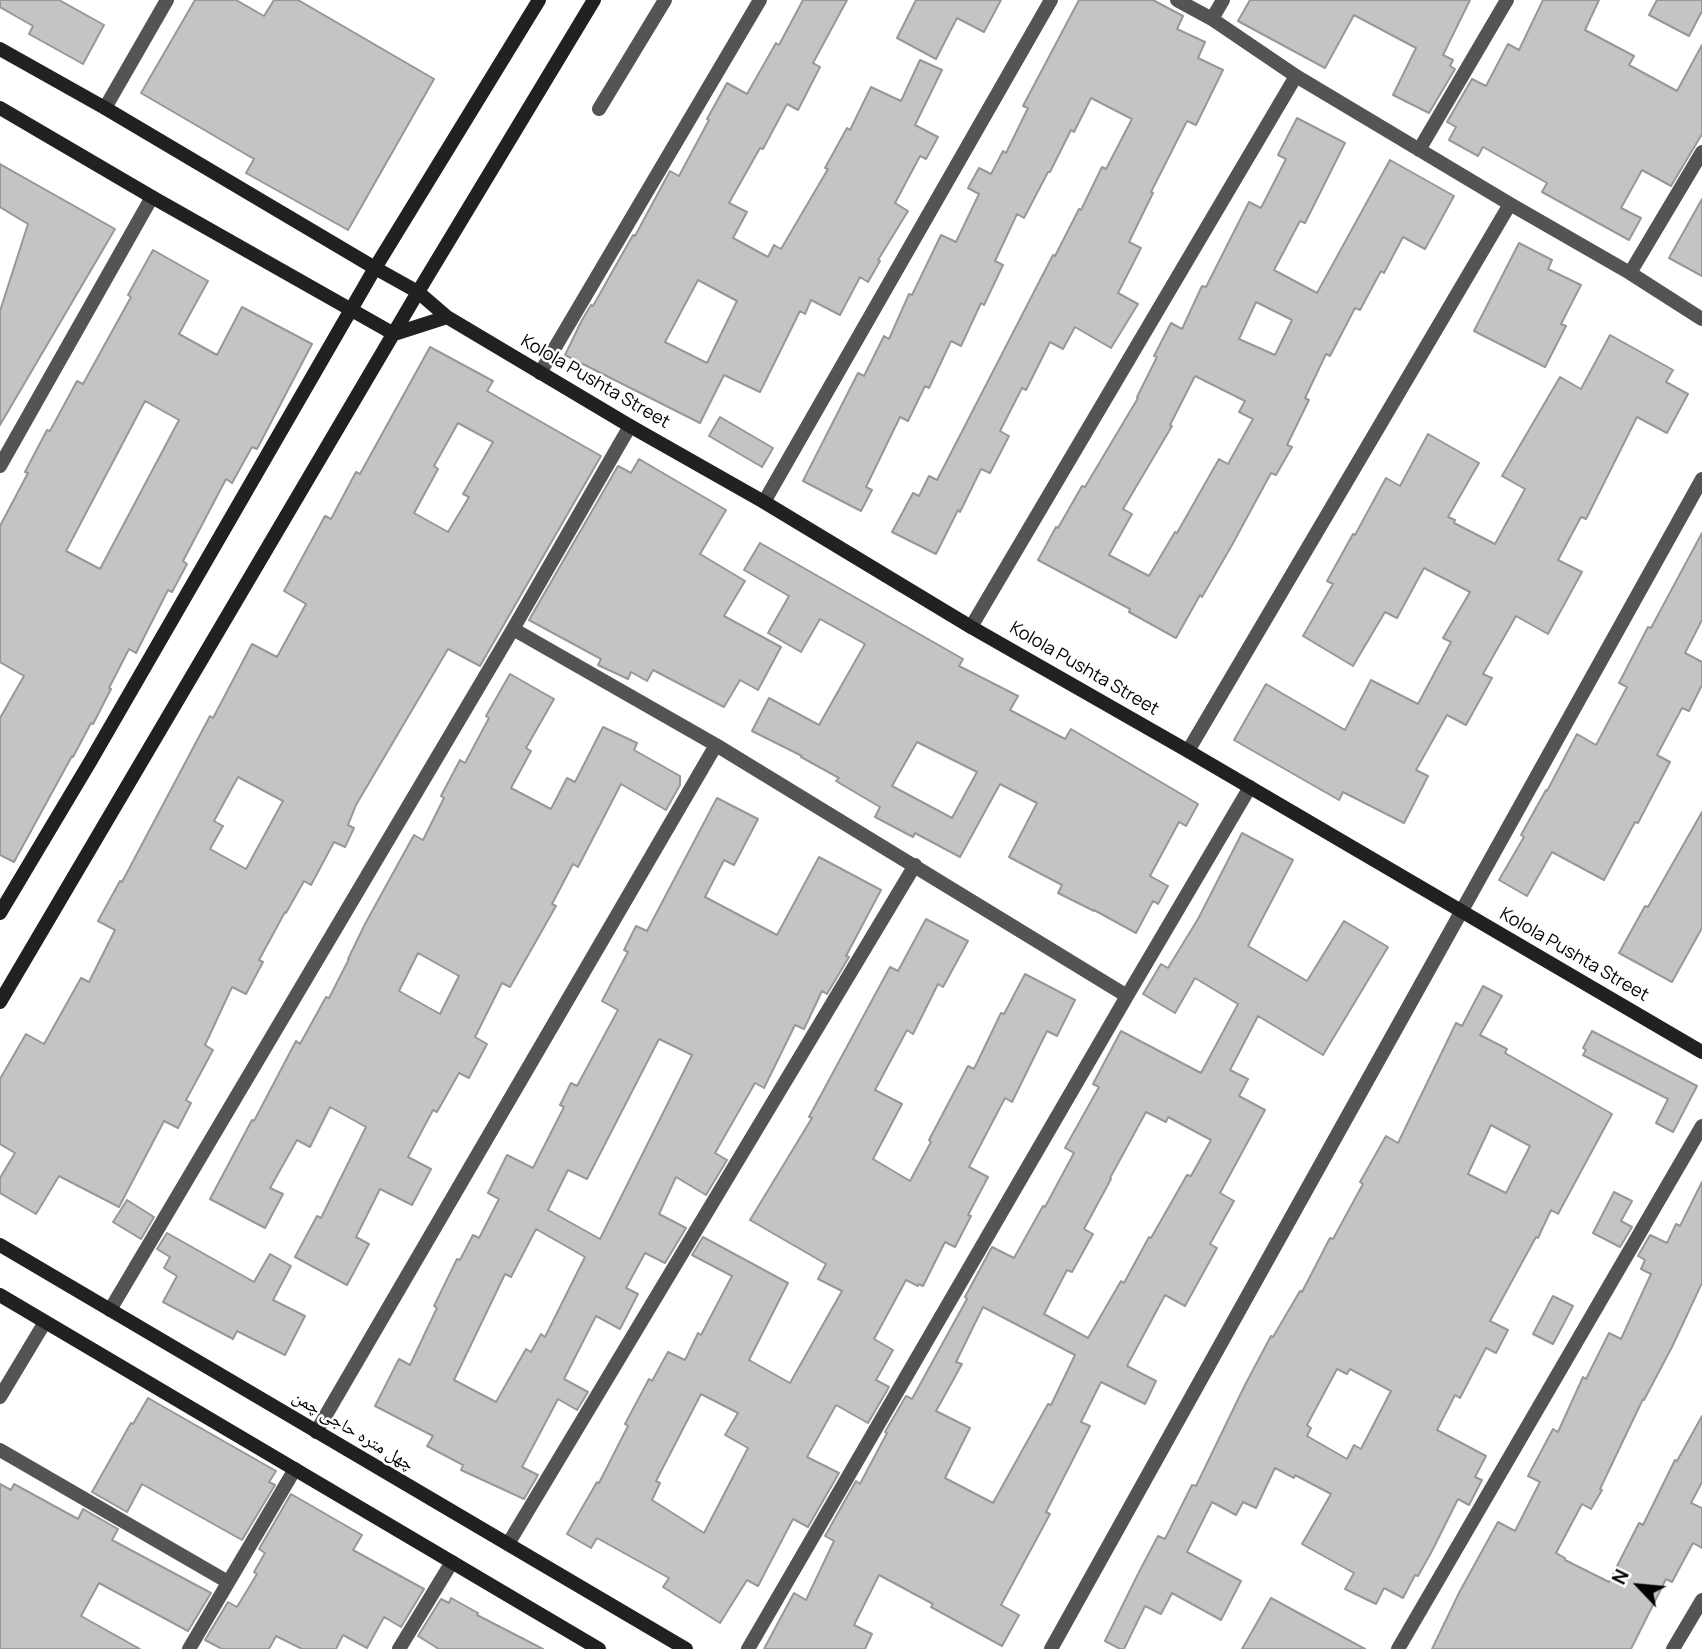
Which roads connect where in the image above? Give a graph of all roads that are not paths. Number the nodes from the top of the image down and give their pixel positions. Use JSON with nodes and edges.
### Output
{"nodes":[{"id":1,"x":167,"y":0,"type":"edge"},
{"id":2,"x":539,"y":0,"type":"edge"},
{"id":3,"x":594,"y":0,"type":"edge"},
{"id":4,"x":664,"y":0,"type":"edge"},
{"id":5,"x":760,"y":0,"type":"edge"},
{"id":6,"x":1051,"y":0,"type":"edge"},
{"id":7,"x":1177,"y":0,"type":"edge"},
{"id":8,"x":1223,"y":0,"type":"edge"},
{"id":9,"x":1507,"y":0,"type":"edge"},
{"id":10,"x":1212,"y":19,"type":"junction"},
{"id":11,"x":0,"y":49,"type":"edge"},
{"id":12,"x":1296,"y":76,"type":"junction"},
{"id":13,"x":0,"y":108,"type":"edge"},
{"id":14,"x":105,"y":108,"type":"junction"},
{"id":15,"x":599,"y":108,"type":"dead end"},
{"id":16,"x":1419,"y":149,"type":"junction"},
{"id":17,"x":1702,"y":152,"type":"edge"},
{"id":18,"x":152,"y":197,"type":"junction"},
{"id":19,"x":1510,"y":204,"type":"junction"},
{"id":20,"x":375,"y":268,"type":"junction"},
{"id":21,"x":1630,"y":273,"type":"junction"},
{"id":22,"x":418,"y":292,"type":"junction"},
{"id":23,"x":351,"y":310,"type":"junction"},
{"id":24,"x":447,"y":317,"type":"junction"},
{"id":25,"x":1702,"y":319,"type":"edge"},
{"id":26,"x":394,"y":334,"type":"junction"},
{"id":27,"x":540,"y":373,"type":"junction"},
{"id":28,"x":630,"y":426,"type":"junction"},
{"id":29,"x":0,"y":466,"type":"edge"},
{"id":30,"x":1702,"y":479,"type":"edge"},
{"id":31,"x":764,"y":502,"type":"junction"},
{"id":32,"x":971,"y":627,"type":"junction"},
{"id":33,"x":513,"y":629,"type":"junction"},
{"id":34,"x":716,"y":745,"type":"junction"},
{"id":35,"x":1188,"y":751,"type":"junction"},
{"id":36,"x":1250,"y":787,"type":"junction"},
{"id":37,"x":915,"y":865,"type":"junction"},
{"id":38,"x":1462,"y":912,"type":"junction"},
{"id":39,"x":0,"y":913,"type":"edge"},
{"id":40,"x":1127,"y":996,"type":"junction"},
{"id":41,"x":0,"y":1002,"type":"edge"},
{"id":42,"x":1702,"y":1052,"type":"edge"},
{"id":43,"x":1702,"y":1126,"type":"edge"},
{"id":44,"x":0,"y":1245,"type":"edge"},
{"id":45,"x":0,"y":1295,"type":"edge"},
{"id":46,"x":110,"y":1310,"type":"junction"},
{"id":47,"x":45,"y":1322,"type":"junction"},
{"id":48,"x":0,"y":1397,"type":"edge"},
{"id":49,"x":316,"y":1432,"type":"junction"},
{"id":50,"x":0,"y":1450,"type":"edge"},
{"id":51,"x":295,"y":1469,"type":"junction"},
{"id":52,"x":508,"y":1544,"type":"junction"},
{"id":53,"x":452,"y":1562,"type":"junction"},
{"id":54,"x":228,"y":1582,"type":"junction"},
{"id":55,"x":1702,"y":1600,"type":"edge"},
{"id":56,"x":189,"y":1649,"type":"edge"},
{"id":57,"x":399,"y":1649,"type":"edge"},
{"id":58,"x":599,"y":1649,"type":"edge"},
{"id":59,"x":686,"y":1649,"type":"edge"},
{"id":60,"x":748,"y":1649,"type":"edge"},
{"id":61,"x":1051,"y":1649,"type":"edge"},
{"id":62,"x":1398,"y":1649,"type":"edge"},
{"id":63,"x":1674,"y":1649,"type":"edge"}],
"edges":[{"from":1,"to":14,"type":"street"},
{"from":2,"to":20,"type":"main road"},
{"from":3,"to":22,"type":"main road"},
{"from":4,"to":15,"type":"street"},
{"from":5,"to":27,"type":"street"},
{"from":6,"to":31,"type":"street"},
{"from":7,"to":10,"type":"street"},
{"from":8,"to":10,"type":"street"},
{"from":9,"to":16,"type":"street"},
{"from":10,"to":12,"type":"street"},
{"from":11,"to":14,"type":"main road","name":"Kolola Pushta Street"},
{"from":12,"to":16,"type":"street"},
{"from":12,"to":32,"type":"street"},
{"from":13,"to":18,"type":"main road"},
{"from":14,"to":20,"type":"main road","name":"Kolola Pushta Street"},
{"from":16,"to":19,"type":"street"},
{"from":17,"to":21,"type":"street"},
{"from":18,"to":23,"type":"main road"},
{"from":18,"to":29,"type":"street"},
{"from":19,"to":21,"type":"street"},
{"from":19,"to":35,"type":"street"},
{"from":20,"to":22,"type":"main road","name":"Kolola Pushta Street"},
{"from":20,"to":23,"type":"main road"},
{"from":21,"to":25,"type":"street"},
{"from":22,"to":24,"type":"main road","name":"Kolola Pushta Street"},
{"from":22,"to":26,"type":"main road"},
{"from":23,"to":26,"type":"main road"},
{"from":23,"to":39,"type":"main road"},
{"from":24,"to":26,"type":"main road"},
{"from":24,"to":27,"type":"main road","name":"Kolola Pushta Street"},
{"from":26,"to":41,"type":"main road"},
{"from":27,"to":28,"type":"main road","name":"Kolola Pushta Street"},
{"from":28,"to":31,"type":"main road","name":"Kolola Pushta Street"},
{"from":28,"to":33,"type":"street"},
{"from":30,"to":38,"type":"street"},
{"from":31,"to":32,"type":"main road","name":"Kolola Pushta Street"},
{"from":32,"to":35,"type":"main road","name":"Kolola Pushta Street"},
{"from":33,"to":34,"type":"street"},
{"from":33,"to":46,"type":"street"},
{"from":34,"to":37,"type":"street"},
{"from":34,"to":49,"type":"street"},
{"from":35,"to":36,"type":"main road","name":"Kolola Pushta Street"},
{"from":36,"to":38,"type":"main road","name":"Kolola Pushta Street"},
{"from":36,"to":40,"type":"street"},
{"from":37,"to":40,"type":"street"},
{"from":37,"to":52,"type":"street"},
{"from":38,"to":42,"type":"main road","name":"Kolola Pushta Street"},
{"from":38,"to":61,"type":"street"},
{"from":40,"to":60,"type":"street"},
{"from":43,"to":62,"type":"street"},
{"from":44,"to":46,"type":"main road","name":"چهل متره حاجی چمن"},
{"from":45,"to":47,"type":"main road"},
{"from":46,"to":49,"type":"main road","name":"چهل متره حاجی چمن"},
{"from":47,"to":48,"type":"street"},
{"from":47,"to":51,"type":"main road"},
{"from":49,"to":52,"type":"main road","name":"چهل متره حاجی چمن"},
{"from":50,"to":54,"type":"street"},
{"from":51,"to":53,"type":"main road"},
{"from":51,"to":54,"type":"street"},
{"from":52,"to":59,"type":"main road","name":"چهل متره حاجی چمن"},
{"from":53,"to":57,"type":"street"},
{"from":53,"to":58,"type":"main road"},
{"from":54,"to":56,"type":"street"},
{"from":55,"to":63,"type":"street"}]}
